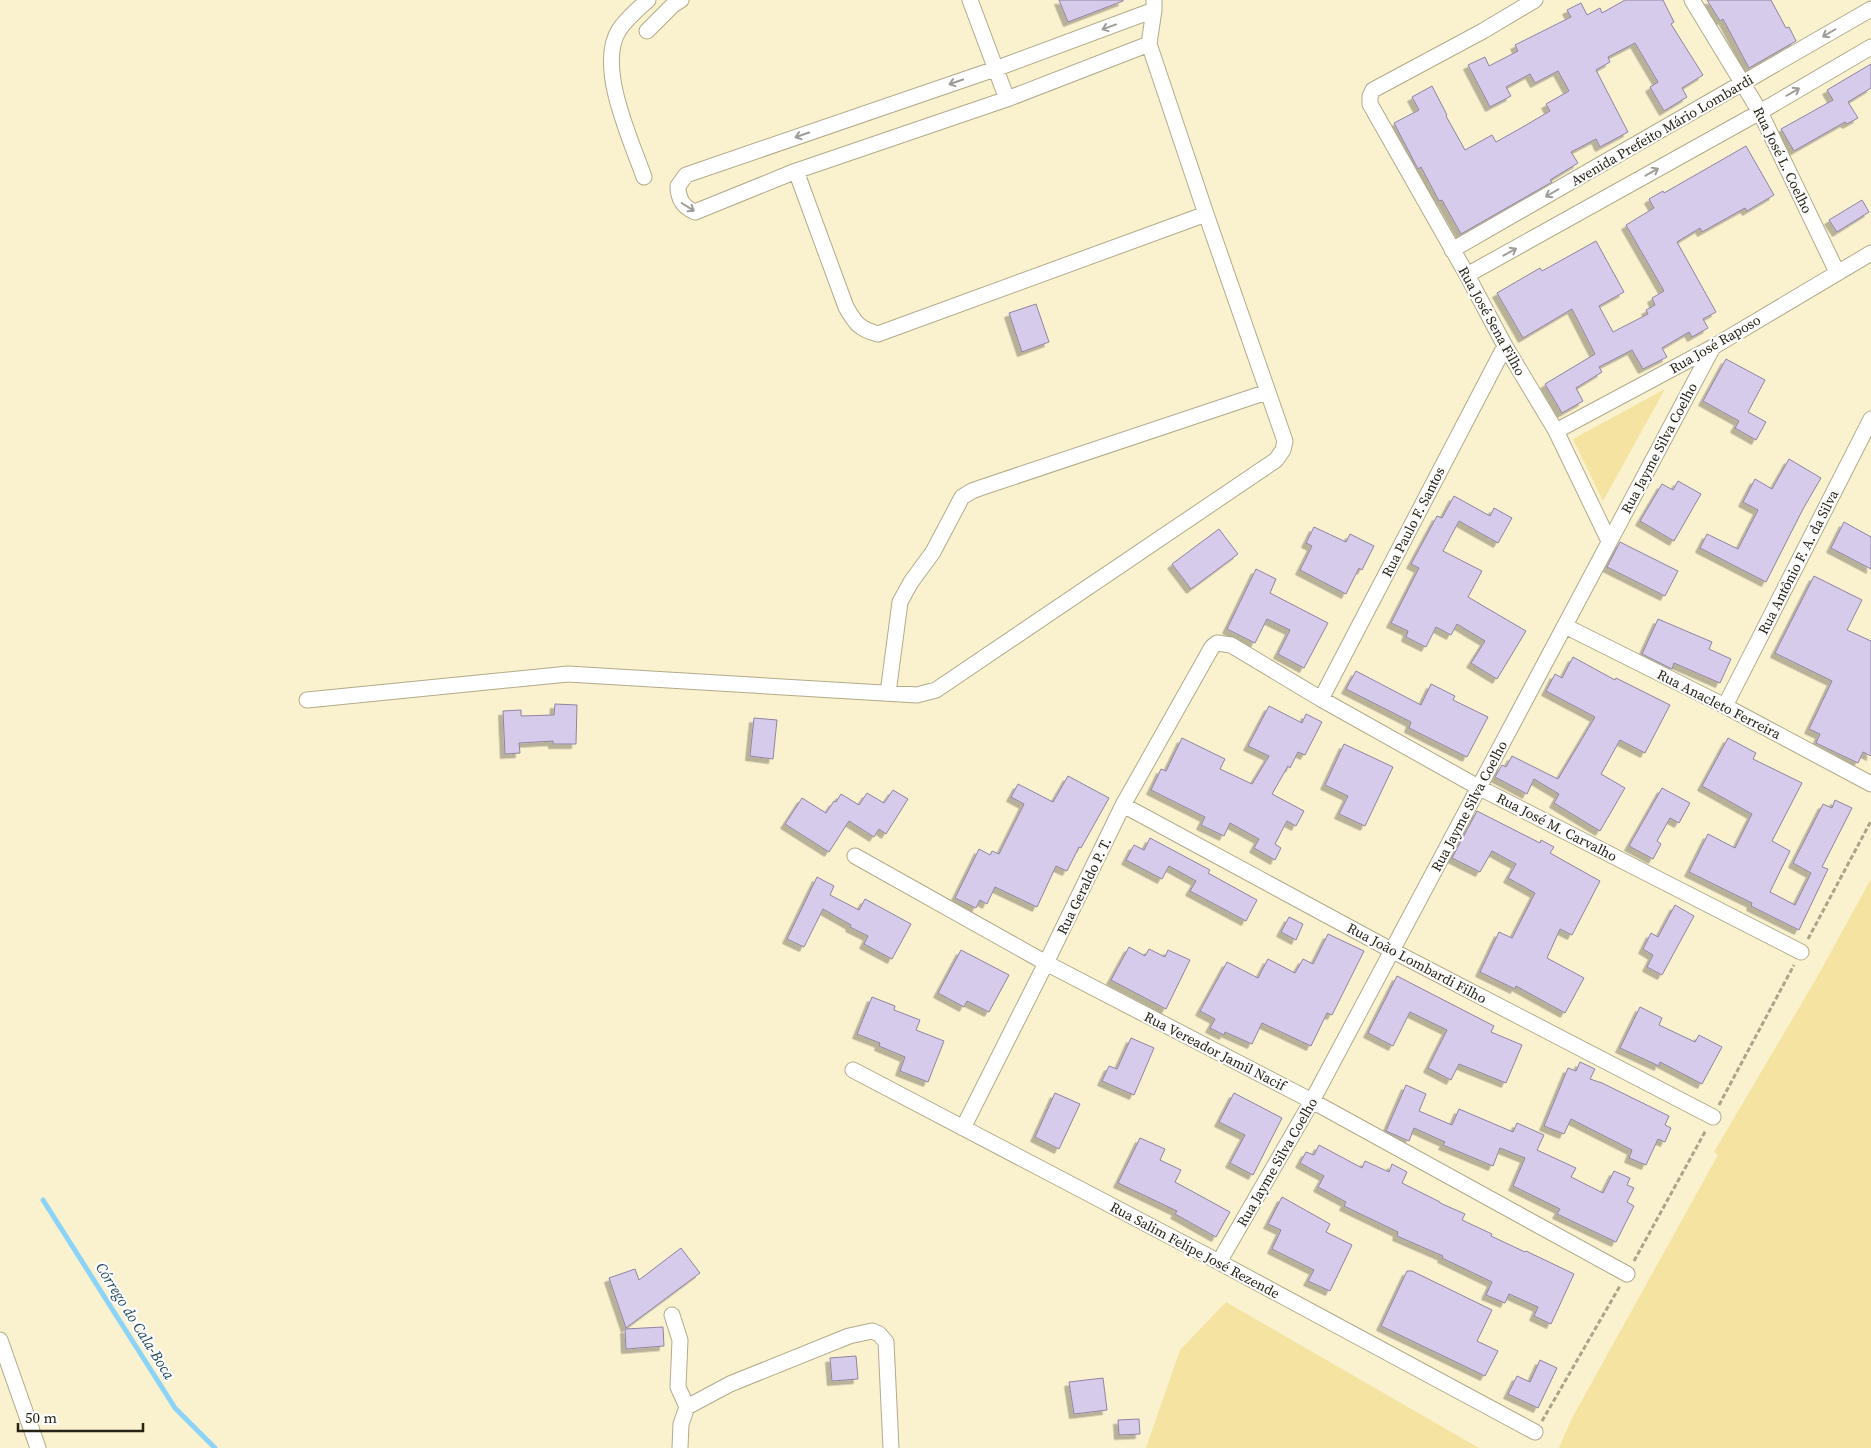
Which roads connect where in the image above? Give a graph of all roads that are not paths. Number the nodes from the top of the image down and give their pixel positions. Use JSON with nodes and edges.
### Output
{"nodes":[{"id":1,"x":648,"y":0,"type":"edge"},
{"id":2,"x":681,"y":0,"type":"edge"},
{"id":3,"x":970,"y":0,"type":"edge"},
{"id":4,"x":1535,"y":0,"type":"edge"},
{"id":5,"x":1692,"y":0,"type":"edge"},
{"id":6,"x":1154,"y":5,"type":"edge"},
{"id":7,"x":1871,"y":9,"type":"edge"},
{"id":8,"x":647,"y":31,"type":"dead end"},
{"id":9,"x":1149,"y":44,"type":"junction"},
{"id":10,"x":1871,"y":47,"type":"edge"},
{"id":11,"x":995,"y":68,"type":"junction"},
{"id":12,"x":1742,"y":84,"type":"junction"},
{"id":13,"x":1007,"y":100,"type":"junction"},
{"id":14,"x":1760,"y":112,"type":"junction"},
{"id":15,"x":796,"y":171,"type":"junction"},
{"id":16,"x":644,"y":177,"type":"dead end"},
{"id":17,"x":1206,"y":214,"type":"junction"},
{"id":18,"x":1452,"y":250,"type":"junction"},
{"id":19,"x":1871,"y":253,"type":"edge"},
{"id":20,"x":1837,"y":272,"type":"junction"},
{"id":21,"x":1468,"y":276,"type":"junction"},
{"id":22,"x":1504,"y":346,"type":"junction"},
{"id":23,"x":1713,"y":347,"type":"junction"},
{"id":24,"x":1267,"y":392,"type":"junction"},
{"id":25,"x":1870,"y":419,"type":"edge"},
{"id":26,"x":1556,"y":431,"type":"junction"},
{"id":27,"x":1608,"y":542,"type":"junction"},
{"id":28,"x":1565,"y":626,"type":"junction"},
{"id":29,"x":1212,"y":647,"type":"joint"},
{"id":30,"x":888,"y":693,"type":"junction"},
{"id":31,"x":1321,"y":699,"type":"junction"},
{"id":32,"x":307,"y":700,"type":"dead end"},
{"id":33,"x":1726,"y":706,"type":"junction"},
{"id":34,"x":1871,"y":784,"type":"edge"},
{"id":35,"x":1478,"y":787,"type":"junction"},
{"id":36,"x":1123,"y":805,"type":"junction"},
{"id":37,"x":855,"y":856,"type":"dead end"},
{"id":38,"x":1393,"y":952,"type":"junction"},
{"id":39,"x":1801,"y":952,"type":"dead end"},
{"id":40,"x":1046,"y":963,"type":"junction"},
{"id":41,"x":852,"y":1070,"type":"dead end"},
{"id":42,"x":1312,"y":1101,"type":"junction"},
{"id":43,"x":1713,"y":1116,"type":"dead end"},
{"id":44,"x":962,"y":1128,"type":"junction"},
{"id":45,"x":1219,"y":1262,"type":"junction"},
{"id":46,"x":1627,"y":1274,"type":"dead end"},
{"id":47,"x":672,"y":1315,"type":"dead end"},
{"id":48,"x":0,"y":1340,"type":"edge"},
{"id":49,"x":687,"y":1407,"type":"junction"},
{"id":50,"x":1535,"y":1432,"type":"dead end"},
{"id":51,"x":38,"y":1448,"type":"edge"},
{"id":52,"x":680,"y":1448,"type":"edge"},
{"id":53,"x":891,"y":1448,"type":"edge"}],
"edges":[{"from":1,"to":16,"type":"street"},
{"from":2,"to":8,"type":"street"},
{"from":3,"to":11,"type":"street"},
{"from":4,"to":18,"type":"street","name":"Rua José Sena Filho"},
{"from":5,"to":12,"type":"street","name":"Rua José L. Coelho"},
{"from":6,"to":9,"type":"street"},
{"from":6,"to":11,"type":"street","one_way":true},
{"from":7,"to":12,"type":"street","name":"Avenida Prefeito Mário Lombardi","one_way":true},
{"from":9,"to":13,"type":"street"},
{"from":9,"to":17,"type":"street"},
{"from":14,"to":10,"type":"street","one_way":true},
{"from":11,"to":13,"type":"street"},
{"from":11,"to":15,"type":"street","one_way":true},
{"from":12,"to":14,"type":"street","name":"Rua José L. Coelho"},
{"from":12,"to":18,"type":"street","name":"Avenida Prefeito Mário Lombardi","one_way":true},
{"from":13,"to":15,"type":"street"},
{"from":14,"to":20,"type":"street","name":"Rua José L. Coelho"},
{"from":21,"to":14,"type":"street","one_way":true},
{"from":15,"to":17,"type":"street"},
{"from":17,"to":24,"type":"street"},
{"from":18,"to":21,"type":"street","name":"Rua José Sena Filho"},
{"from":19,"to":20,"type":"street","name":"Rua José Raposo"},
{"from":20,"to":23,"type":"street","name":"Rua José Raposo"},
{"from":21,"to":22,"type":"street","name":"Rua José Sena Filho"},
{"from":22,"to":26,"type":"street","name":"Rua José Sena Filho"},
{"from":22,"to":31,"type":"street","name":"Rua Paulo F. Santos"},
{"from":23,"to":26,"type":"street","name":"Rua José Raposo"},
{"from":23,"to":27,"type":"street","name":"Rua Jayme Silva Coelho"},
{"from":24,"to":30,"type":"street"},
{"from":24,"to":30,"type":"street"},
{"from":25,"to":33,"type":"street","name":"Rua Antônio F. A. da Silva"},
{"from":26,"to":27,"type":"street","name":"Rua José Sena Filho"},
{"from":27,"to":28,"type":"street","name":"Rua Jayme Silva Coelho"},
{"from":28,"to":33,"type":"street","name":"Rua Anacleto Ferreira"},
{"from":28,"to":35,"type":"street","name":"Rua Jayme Silva Coelho"},
{"from":29,"to":31,"type":"street","name":"Rua José M. Carvalho"},
{"from":29,"to":36,"type":"street","name":"Rua Geraldo P. T."},
{"from":30,"to":32,"type":"street"},
{"from":31,"to":35,"type":"street","name":"Rua José M. Carvalho"},
{"from":33,"to":34,"type":"street","name":"Rua Anacleto Ferreira"},
{"from":35,"to":38,"type":"street","name":"Rua Jayme Silva Coelho"},
{"from":35,"to":39,"type":"street","name":"Rua José M. Carvalho"},
{"from":36,"to":38,"type":"street","name":"Rua João Lombardi Filho"},
{"from":36,"to":40,"type":"street","name":"Rua Geraldo P. T."},
{"from":37,"to":40,"type":"street","name":"Rua Vereador Jamil Nacif"},
{"from":38,"to":42,"type":"street","name":"Rua Jayme Silva Coelho"},
{"from":38,"to":43,"type":"street","name":"Rua João Lombardi Filho"},
{"from":40,"to":42,"type":"street","name":"Rua Vereador Jamil Nacif"},
{"from":40,"to":44,"type":"street","name":"Rua Geraldo P. T."},
{"from":41,"to":44,"type":"street","name":"Rua Salim Felipe José Rezende"},
{"from":42,"to":45,"type":"street","name":"Rua Jayme Silva Coelho"},
{"from":42,"to":46,"type":"street","name":"Rua Vereador Jamil Nacif"},
{"from":44,"to":45,"type":"street","name":"Rua Salim Felipe José Rezende"},
{"from":45,"to":50,"type":"street","name":"Rua Salim Felipe José Rezende"},
{"from":47,"to":49,"type":"street"},
{"from":48,"to":51,"type":"street"},
{"from":49,"to":52,"type":"street"},
{"from":49,"to":53,"type":"street"}]}
